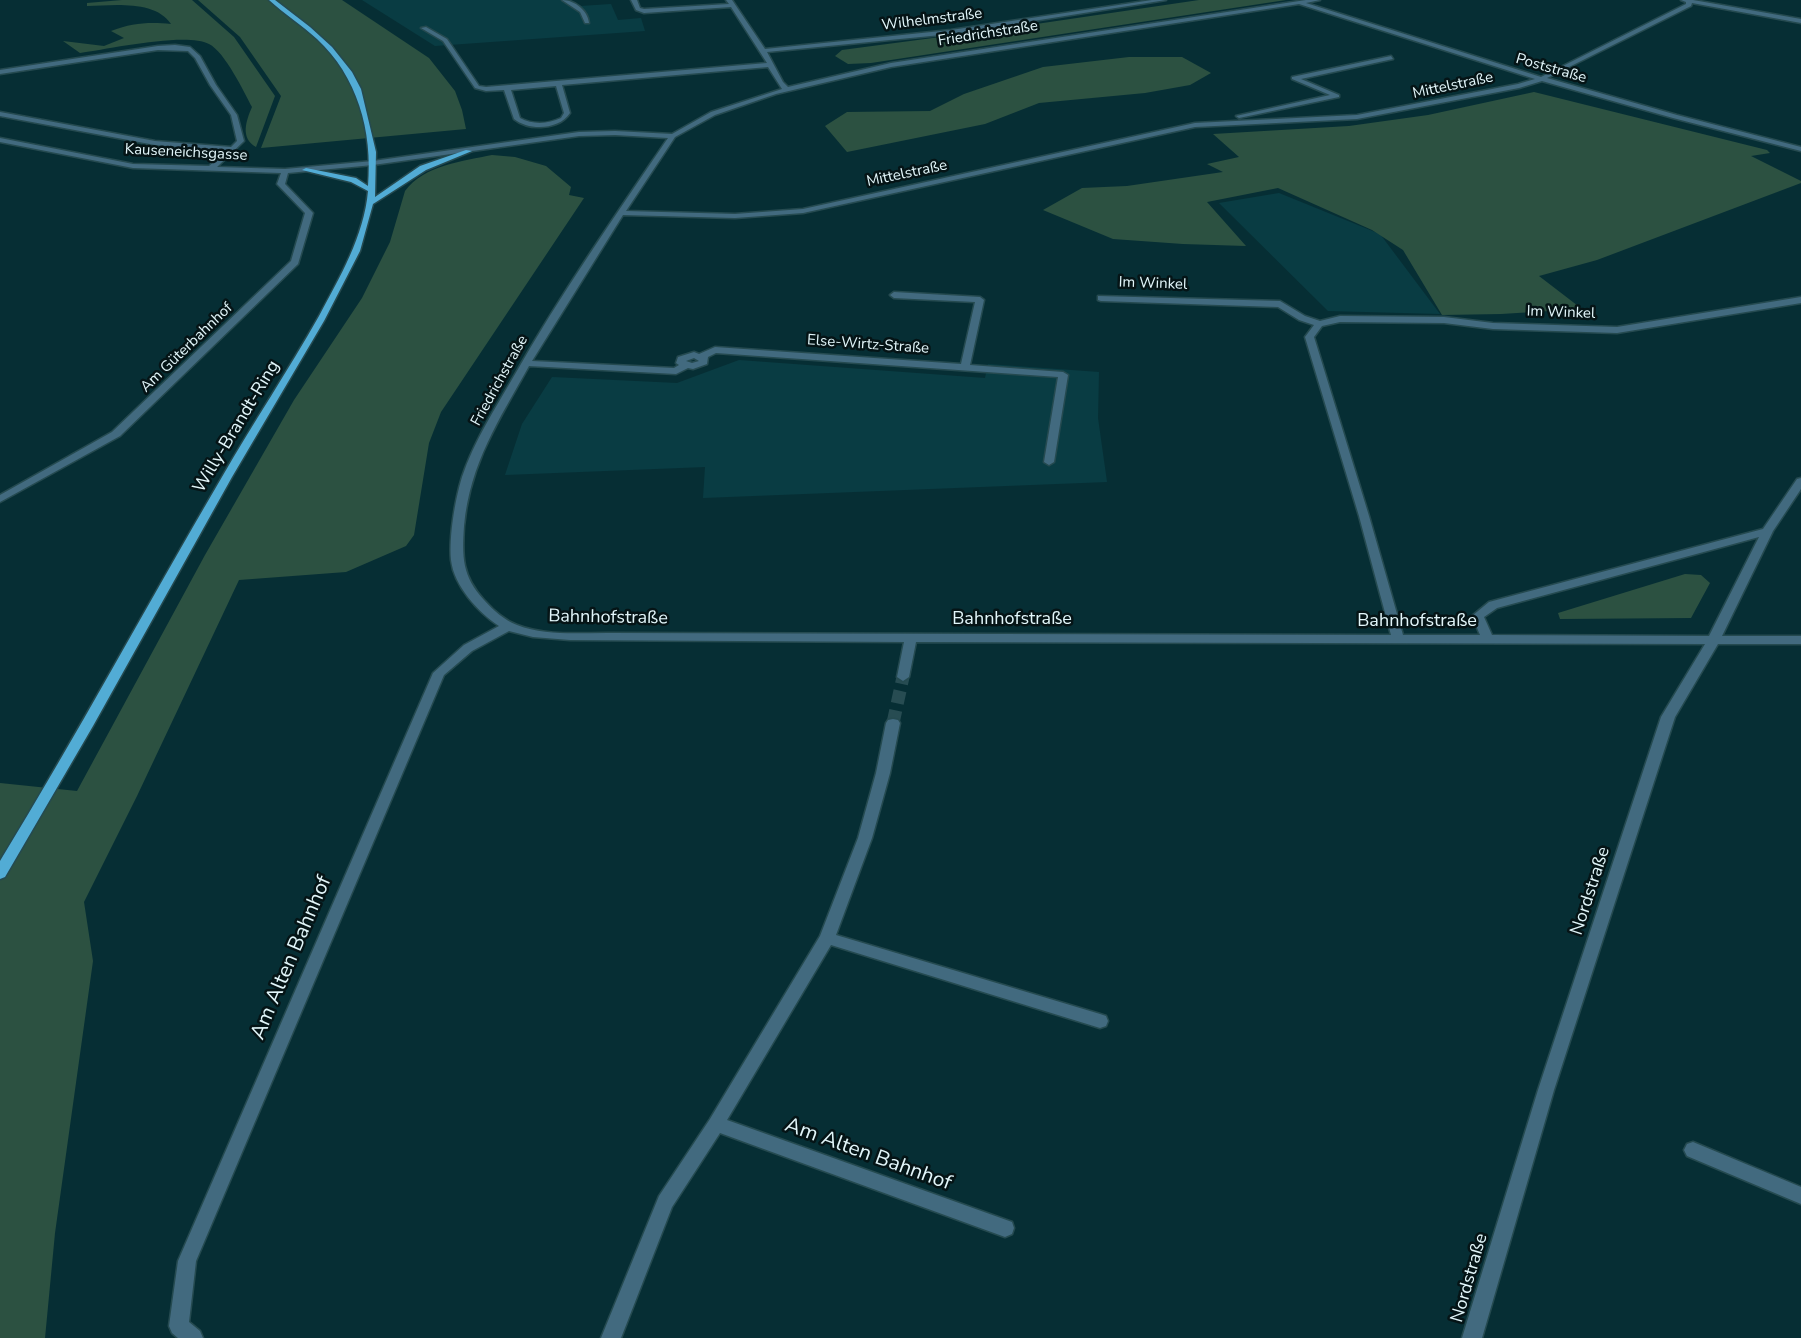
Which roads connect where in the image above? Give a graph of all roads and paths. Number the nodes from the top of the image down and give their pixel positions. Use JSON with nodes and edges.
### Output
{"nodes":[{"id":1,"x":272,"y":0,"type":"edge"},
{"id":2,"x":565,"y":0,"type":"edge"},
{"id":3,"x":634,"y":0,"type":"edge"},
{"id":4,"x":1163,"y":0,"type":"edge"},
{"id":5,"x":1317,"y":0,"type":"edge"},
{"id":6,"x":1687,"y":1,"type":"edge"},
{"id":7,"x":731,"y":3,"type":"edge"},
{"id":8,"x":1298,"y":3,"type":"junction"},
{"id":9,"x":1801,"y":21,"type":"edge"},
{"id":10,"x":586,"y":22,"type":"dead end"},
{"id":11,"x":424,"y":28,"type":"dead end"},
{"id":12,"x":763,"y":51,"type":"junction"},
{"id":13,"x":1391,"y":58,"type":"dead end"},
{"id":14,"x":770,"y":65,"type":"junction"},
{"id":15,"x":0,"y":72,"type":"edge"},
{"id":16,"x":1541,"y":79,"type":"junction"},
{"id":17,"x":559,"y":84,"type":"junction"},
{"id":18,"x":507,"y":88,"type":"junction"},
{"id":19,"x":786,"y":89,"type":"junction"},
{"id":20,"x":0,"y":114,"type":"edge"},
{"id":21,"x":1195,"y":125,"type":"junction"},
{"id":22,"x":673,"y":136,"type":"junction"},
{"id":23,"x":0,"y":140,"type":"edge"},
{"id":24,"x":234,"y":149,"type":"junction"},
{"id":25,"x":1801,"y":149,"type":"edge"},
{"id":26,"x":468,"y":151,"type":"junction"},
{"id":27,"x":373,"y":163,"type":"junction"},
{"id":28,"x":210,"y":169,"type":"junction"},
{"id":29,"x":306,"y":170,"type":"junction"},
{"id":30,"x":285,"y":171,"type":"junction"},
{"id":31,"x":372,"y":190,"type":"junction"},
{"id":32,"x":370,"y":203,"type":"junction"},
{"id":33,"x":621,"y":213,"type":"junction"},
{"id":34,"x":983,"y":289,"type":"dead end"},
{"id":35,"x":894,"y":295,"type":"dead end"},
{"id":36,"x":1101,"y":298,"type":"dead end"},
{"id":37,"x":980,"y":300,"type":"junction"},
{"id":38,"x":1801,"y":300,"type":"edge"},
{"id":39,"x":1319,"y":324,"type":"junction"},
{"id":40,"x":525,"y":363,"type":"junction"},
{"id":41,"x":965,"y":367,"type":"junction"},
{"id":42,"x":1049,"y":462,"type":"dead end"},
{"id":43,"x":1801,"y":481,"type":"edge"},
{"id":44,"x":0,"y":499,"type":"edge"},
{"id":45,"x":1767,"y":531,"type":"junction"},
{"id":46,"x":508,"y":626,"type":"junction"},
{"id":47,"x":536,"y":635,"type":"joint"},
{"id":48,"x":911,"y":637,"type":"junction"},
{"id":49,"x":1398,"y":640,"type":"junction"},
{"id":50,"x":1488,"y":640,"type":"junction"},
{"id":51,"x":1801,"y":640,"type":"edge"},
{"id":52,"x":1713,"y":641,"type":"junction"},
{"id":53,"x":903,"y":677,"type":"tunnel mouth"},
{"id":54,"x":893,"y":723,"type":"tunnel mouth"},
{"id":55,"x":0,"y":873,"type":"edge"},
{"id":56,"x":827,"y":938,"type":"junction"},
{"id":57,"x":1100,"y":1021,"type":"dead end"},
{"id":58,"x":716,"y":1124,"type":"junction"},
{"id":59,"x":1693,"y":1150,"type":"dead end"},
{"id":60,"x":1801,"y":1196,"type":"edge"},
{"id":61,"x":1005,"y":1228,"type":"dead end"},
{"id":62,"x":193,"y":1338,"type":"edge"},
{"id":63,"x":611,"y":1338,"type":"edge"},
{"id":64,"x":1472,"y":1338,"type":"edge"}],
"edges":[{"from":1,"to":27,"type":"main road","name":"Willy-Brandt-Ring"},
{"from":2,"to":10,"type":"street"},
{"from":3,"to":7,"type":"street"},
{"from":4,"to":12,"type":"street","name":"Wilhelmstraße"},
{"from":5,"to":8,"type":"street","name":"Friedrichstraße"},
{"from":6,"to":9,"type":"street"},
{"from":6,"to":16,"type":"street","name":"Mittelstraße"},
{"from":7,"to":12,"type":"street"},
{"from":8,"to":16,"type":"street","name":"Poststraße"},
{"from":8,"to":19,"type":"street","name":"Friedrichstraße"},
{"from":11,"to":18,"type":"street"},
{"from":12,"to":14,"type":"street"},
{"from":13,"to":21,"type":"street","name":"Mittelstraße"},
{"from":14,"to":17,"type":"street"},
{"from":14,"to":19,"type":"street"},
{"from":15,"to":24,"type":"street"},
{"from":16,"to":21,"type":"street","name":"Mittelstraße"},
{"from":16,"to":25,"type":"street","name":"Poststraße"},
{"from":17,"to":18,"type":"street"},
{"from":17,"to":18,"type":"street"},
{"from":19,"to":22,"type":"street","name":"Friedrichstraße"},
{"from":20,"to":24,"type":"street"},
{"from":21,"to":33,"type":"street","name":"Mittelstraße"},
{"from":22,"to":26,"type":"street"},
{"from":22,"to":33,"type":"street","name":"Friedrichstraße"},
{"from":23,"to":28,"type":"street","name":"Kauseneichsgasse"},
{"from":24,"to":28,"type":"street"},
{"from":26,"to":27,"type":"street"},
{"from":26,"to":32,"type":"main road"},
{"from":27,"to":29,"type":"street","name":"Kauseneichsgasse"},
{"from":27,"to":31,"type":"main road","name":"Willy-Brandt-Ring"},
{"from":28,"to":30,"type":"street","name":"Kauseneichsgasse"},
{"from":29,"to":30,"type":"street","name":"Kauseneichsgasse"},
{"from":29,"to":31,"type":"main road"},
{"from":30,"to":44,"type":"street","name":"Am Güterbahnhof"},
{"from":31,"to":32,"type":"main road","name":"Willy-Brandt-Ring"},
{"from":32,"to":55,"type":"main road","name":"Willy-Brandt-Ring"},
{"from":33,"to":40,"type":"street","name":"Friedrichstraße"},
{"from":34,"to":37,"type":"street"},
{"from":35,"to":37,"type":"street"},
{"from":36,"to":39,"type":"street","name":"Im Winkel"},
{"from":37,"to":41,"type":"street"},
{"from":38,"to":39,"type":"street","name":"Im Winkel"},
{"from":39,"to":49,"type":"street"},
{"from":40,"to":41,"type":"street","name":"Else-Wirtz-Straße"},
{"from":40,"to":46,"type":"street","name":"Friedrichstraße"},
{"from":41,"to":42,"type":"street","name":"Else-Wirtz-Straße"},
{"from":43,"to":45,"type":"street","name":"Nordstraße"},
{"from":45,"to":50,"type":"street","name":"Bahnhofstraße"},
{"from":45,"to":52,"type":"street","name":"Nordstraße"},
{"from":46,"to":47,"type":"street","name":"Friedrichstraße"},
{"from":46,"to":62,"type":"street","name":"Am Alten Bahnhof"},
{"from":47,"to":48,"type":"street","name":"Bahnhofstraße"},
{"from":48,"to":49,"type":"street","name":"Bahnhofstraße"},
{"from":48,"to":53,"type":"street"},
{"from":49,"to":50,"type":"street","name":"Bahnhofstraße"},
{"from":50,"to":52,"type":"street","name":"Bahnhofstraße"},
{"from":51,"to":52,"type":"street","name":"Bahnhofstraße"},
{"from":52,"to":64,"type":"street","name":"Nordstraße"},
{"from":54,"to":56,"type":"street"},
{"from":56,"to":57,"type":"street"},
{"from":56,"to":58,"type":"street"},
{"from":58,"to":61,"type":"street","name":"Am Alten Bahnhof"},
{"from":58,"to":63,"type":"street"},
{"from":59,"to":60,"type":"street"}]}
